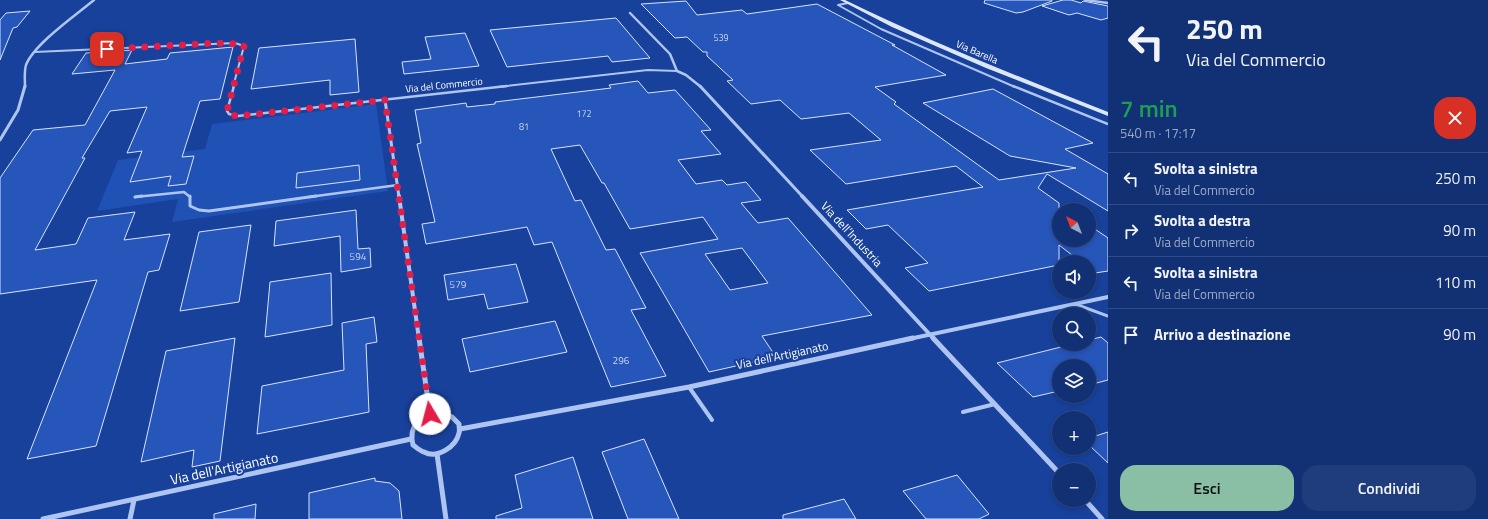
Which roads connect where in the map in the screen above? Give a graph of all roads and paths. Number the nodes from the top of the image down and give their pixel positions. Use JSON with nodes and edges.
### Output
{"nodes":[{"id":1,"x":94,"y":0,"type":"edge"},
{"id":2,"x":842,"y":0,"type":"edge"},
{"id":3,"x":1087,"y":0,"type":"edge"},
{"id":4,"x":848,"y":3,"type":"junction"},
{"id":5,"x":1108,"y":3,"type":"edge"},
{"id":6,"x":630,"y":13,"type":"dead end"},
{"id":7,"x":35,"y":52,"type":"junction"},
{"id":8,"x":677,"y":71,"type":"junction"},
{"id":9,"x":385,"y":100,"type":"junction"},
{"id":10,"x":1108,"y":114,"type":"edge"},
{"id":11,"x":1108,"y":124,"type":"edge"},
{"id":12,"x":0,"y":140,"type":"edge"},
{"id":13,"x":398,"y":185,"type":"junction"},
{"id":14,"x":135,"y":197,"type":"dead end"},
{"id":15,"x":1108,"y":297,"type":"edge"},
{"id":16,"x":1075,"y":304,"type":"junction"},
{"id":17,"x":1108,"y":316,"type":"edge"},
{"id":18,"x":930,"y":334,"type":"junction"},
{"id":19,"x":689,"y":387,"type":"junction"},
{"id":20,"x":996,"y":404,"type":"junction"},
{"id":21,"x":963,"y":412,"type":"dead end"},
{"id":22,"x":430,"y":414,"type":"junction"},
{"id":23,"x":712,"y":420,"type":"dead end"},
{"id":24,"x":460,"y":429,"type":"junction"},
{"id":25,"x":411,"y":439,"type":"junction"},
{"id":26,"x":437,"y":454,"type":"junction"},
{"id":27,"x":1052,"y":465,"type":"edge"},
{"id":28,"x":134,"y":500,"type":"junction"},
{"id":29,"x":1091,"y":507,"type":"edge"},
{"id":30,"x":43,"y":519,"type":"edge"},
{"id":31,"x":130,"y":519,"type":"edge"},
{"id":32,"x":446,"y":519,"type":"edge"},
{"id":33,"x":1102,"y":519,"type":"edge"}],
"edges":[{"from":1,"to":7,"type":"street"},
{"from":2,"to":4,"type":"street","name":"Via Barella"},
{"from":3,"to":5,"type":"street"},
{"from":4,"to":10,"type":"street","name":"Via Barella"},
{"from":4,"to":11,"type":"lane"},
{"from":6,"to":8,"type":"street"},
{"from":7,"to":9,"type":"lane","name":"Via del Commercio"},
{"from":7,"to":12,"type":"street"},
{"from":8,"to":9,"type":"lane","name":"Via del Commercio"},
{"from":8,"to":18,"type":"street","name":"Via dell’Industria"},
{"from":9,"to":13,"type":"street"},
{"from":13,"to":14,"type":"lane"},
{"from":13,"to":22,"type":"street"},
{"from":15,"to":16,"type":"street","name":"Via dell'Artigianato"},
{"from":16,"to":17,"type":"lane"},
{"from":16,"to":18,"type":"street","name":"Via dell'Artigianato"},
{"from":18,"to":19,"type":"street","name":"Via dell'Artigianato"},
{"from":18,"to":20,"type":"street","name":"Via dell’Industria"},
{"from":19,"to":23,"type":"lane"},
{"from":19,"to":24,"type":"street","name":"Via dell'Artigianato"},
{"from":20,"to":21,"type":"lane"},
{"from":20,"to":27,"type":"street","name":"Via dell’Industria"},
{"from":22,"to":24,"type":"street"},
{"from":22,"to":25,"type":"street"},
{"from":24,"to":26,"type":"street"},
{"from":25,"to":26,"type":"street"},
{"from":25,"to":28,"type":"street","name":"Via dell'Artigianato"},
{"from":26,"to":32,"type":"street"},
{"from":28,"to":30,"type":"street","name":"Via dell'Artigianato"},
{"from":28,"to":31,"type":"street"},
{"from":29,"to":33,"type":"street"}]}
